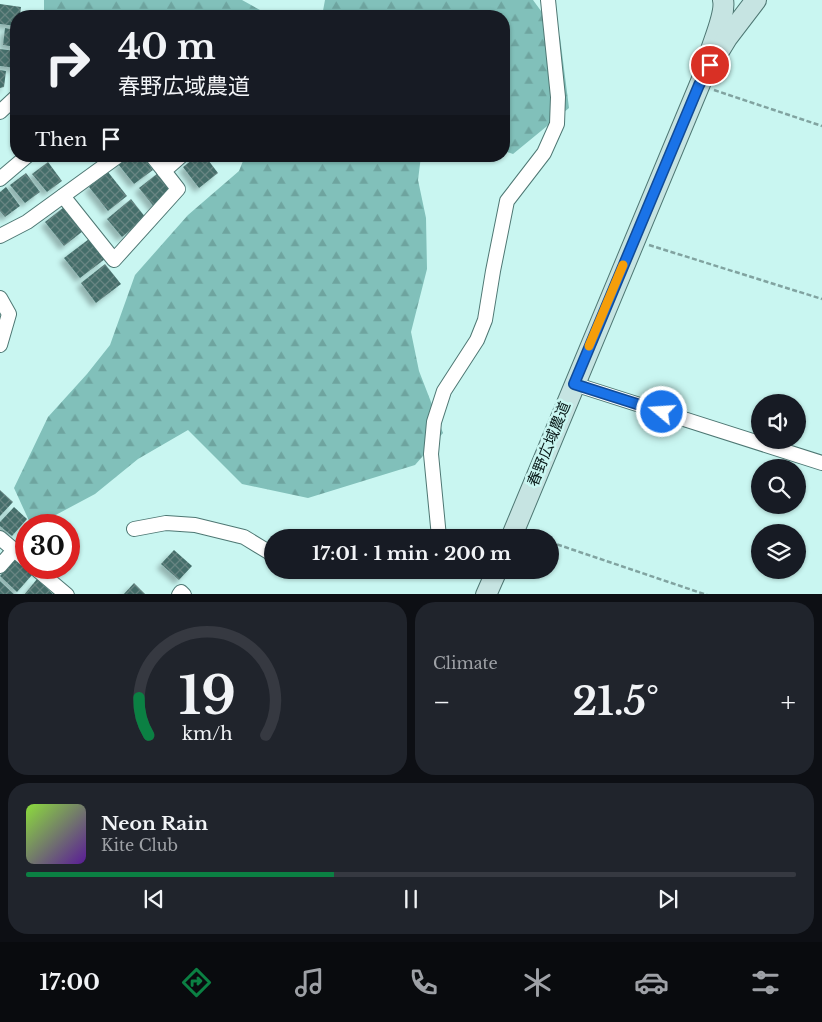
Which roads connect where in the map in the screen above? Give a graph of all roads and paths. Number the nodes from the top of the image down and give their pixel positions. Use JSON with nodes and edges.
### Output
{"nodes":[{"id":1,"x":548,"y":0,"type":"edge"},
{"id":2,"x":723,"y":0,"type":"edge"},
{"id":3,"x":749,"y":4,"type":"edge"},
{"id":4,"x":700,"y":82,"type":"junction"},
{"id":5,"x":10,"y":103,"type":"edge"},
{"id":6,"x":0,"y":112,"type":"edge"},
{"id":7,"x":822,"y":126,"type":"edge"},
{"id":8,"x":19,"y":162,"type":"edge"},
{"id":9,"x":110,"y":162,"type":"edge"},
{"id":10,"x":157,"y":162,"type":"edge"},
{"id":11,"x":174,"y":162,"type":"edge"},
{"id":12,"x":164,"y":171,"type":"junction"},
{"id":13,"x":0,"y":179,"type":"edge"},
{"id":14,"x":63,"y":196,"type":"junction"},
{"id":15,"x":0,"y":236,"type":"edge"},
{"id":16,"x":634,"y":240,"type":"junction"},
{"id":17,"x":0,"y":298,"type":"edge"},
{"id":18,"x":822,"y":299,"type":"edge"},
{"id":19,"x":0,"y":346,"type":"edge"},
{"id":20,"x":574,"y":384,"type":"junction"},
{"id":21,"x":822,"y":463,"type":"edge"},
{"id":22,"x":134,"y":529,"type":"dead end"},
{"id":23,"x":441,"y":529,"type":"edge"},
{"id":24,"x":515,"y":529,"type":"edge"},
{"id":25,"x":0,"y":538,"type":"edge"},
{"id":26,"x":559,"y":545,"type":"edge"},
{"id":27,"x":264,"y":549,"type":"edge"},
{"id":28,"x":14,"y":550,"type":"joint"},
{"id":29,"x":0,"y":566,"type":"edge"},
{"id":30,"x":49,"y":579,"type":"edge"},
{"id":31,"x":493,"y":579,"type":"edge"},
{"id":32,"x":67,"y":594,"type":"edge"},
{"id":33,"x":179,"y":594,"type":"edge"},
{"id":34,"x":184,"y":594,"type":"edge"},
{"id":35,"x":486,"y":594,"type":"edge"},
{"id":36,"x":708,"y":594,"type":"edge"}],
"edges":[{"from":1,"to":23,"type":"street"},
{"from":2,"to":4,"type":"street"},
{"from":3,"to":4,"type":"street","name":"春野広域農道"},
{"from":4,"to":7,"type":"path"},
{"from":4,"to":16,"type":"street","name":"春野広域農道"},
{"from":5,"to":6,"type":"street"},
{"from":8,"to":13,"type":"street"},
{"from":9,"to":14,"type":"street"},
{"from":10,"to":12,"type":"street"},
{"from":11,"to":12,"type":"street"},
{"from":12,"to":14,"type":"street"},
{"from":14,"to":15,"type":"street"},
{"from":16,"to":18,"type":"path"},
{"from":16,"to":20,"type":"street","name":"春野広域農道"},
{"from":17,"to":19,"type":"street"},
{"from":20,"to":21,"type":"street"},
{"from":20,"to":24,"type":"street","name":"春野広域農道"},
{"from":22,"to":27,"type":"street"},
{"from":25,"to":28,"type":"street"},
{"from":26,"to":36,"type":"path"},
{"from":28,"to":29,"type":"street"},
{"from":30,"to":32,"type":"street"},
{"from":31,"to":35,"type":"street"},
{"from":33,"to":34,"type":"street"}]}
